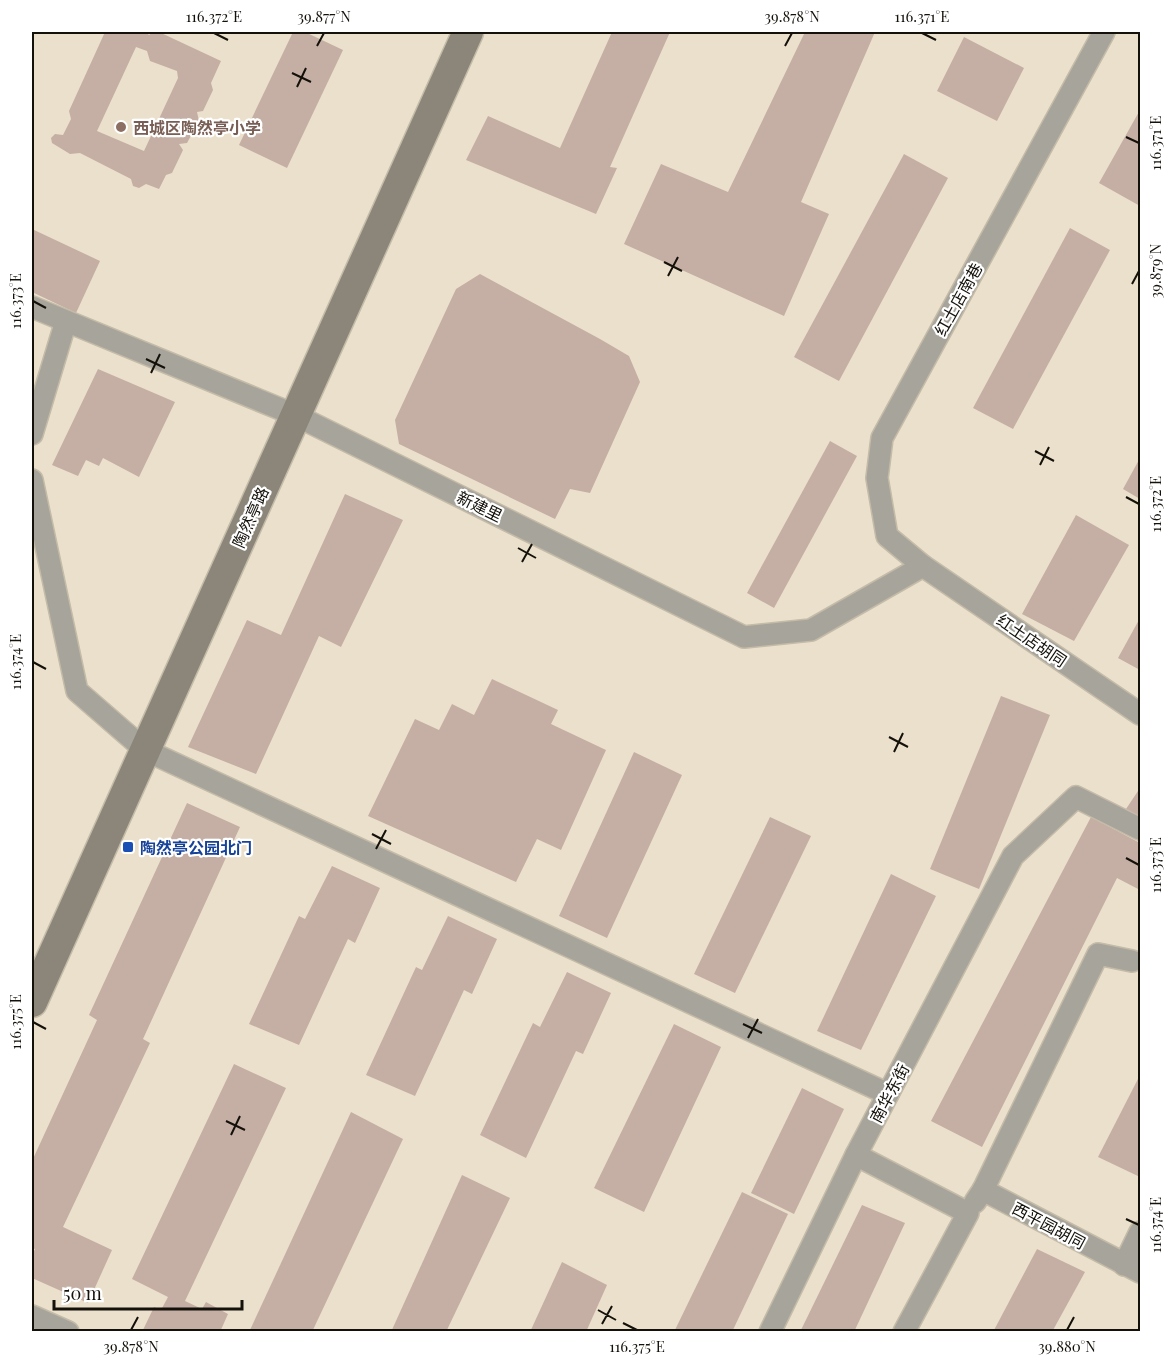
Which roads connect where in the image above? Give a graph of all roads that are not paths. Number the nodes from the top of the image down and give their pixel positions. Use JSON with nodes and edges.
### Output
{"nodes":[{"id":1,"x":468,"y":32,"type":"edge"},
{"id":2,"x":1104,"y":32,"type":"edge"},
{"id":3,"x":32,"y":307,"type":"edge"},
{"id":4,"x":66,"y":321,"type":"junction"},
{"id":5,"x":295,"y":415,"type":"junction"},
{"id":6,"x":32,"y":434,"type":"edge"},
{"id":7,"x":32,"y":480,"type":"edge"},
{"id":8,"x":923,"y":566,"type":"junction"},
{"id":9,"x":1140,"y":714,"type":"edge"},
{"id":10,"x":145,"y":750,"type":"junction"},
{"id":11,"x":1140,"y":829,"type":"edge"},
{"id":12,"x":1132,"y":961,"type":"dead end"},
{"id":13,"x":32,"y":1002,"type":"edge"},
{"id":14,"x":888,"y":1094,"type":"junction"},
{"id":15,"x":856,"y":1155,"type":"junction"},
{"id":16,"x":983,"y":1190,"type":"junction"},
{"id":17,"x":968,"y":1213,"type":"junction"},
{"id":18,"x":1140,"y":1232,"type":"edge"},
{"id":19,"x":1132,"y":1268,"type":"edge"},
{"id":20,"x":32,"y":1316,"type":"edge"},
{"id":21,"x":68,"y":1332,"type":"edge"},
{"id":22,"x":770,"y":1332,"type":"edge"},
{"id":23,"x":904,"y":1332,"type":"edge"}],
"edges":[{"from":1,"to":5,"type":"main road","name":"陶然亭路"},
{"from":2,"to":8,"type":"street","name":"红土店南巷"},
{"from":3,"to":4,"type":"street","name":"新建里"},
{"from":4,"to":5,"type":"street","name":"新建里"},
{"from":4,"to":6,"type":"street"},
{"from":5,"to":8,"type":"street","name":"新建里"},
{"from":5,"to":10,"type":"main road","name":"陶然亭路"},
{"from":7,"to":10,"type":"street"},
{"from":8,"to":9,"type":"street","name":"红土店胡同"},
{"from":10,"to":13,"type":"main road","name":"陶然亭路"},
{"from":10,"to":14,"type":"street"},
{"from":11,"to":14,"type":"street","name":"南华东街"},
{"from":12,"to":16,"type":"street"},
{"from":14,"to":15,"type":"street","name":"南华东街"},
{"from":15,"to":17,"type":"street"},
{"from":15,"to":22,"type":"street","name":"南华东街"},
{"from":16,"to":17,"type":"street"},
{"from":16,"to":19,"type":"street","name":"西平园胡同"},
{"from":17,"to":23,"type":"street"},
{"from":18,"to":19,"type":"street"},
{"from":20,"to":21,"type":"street"}]}
